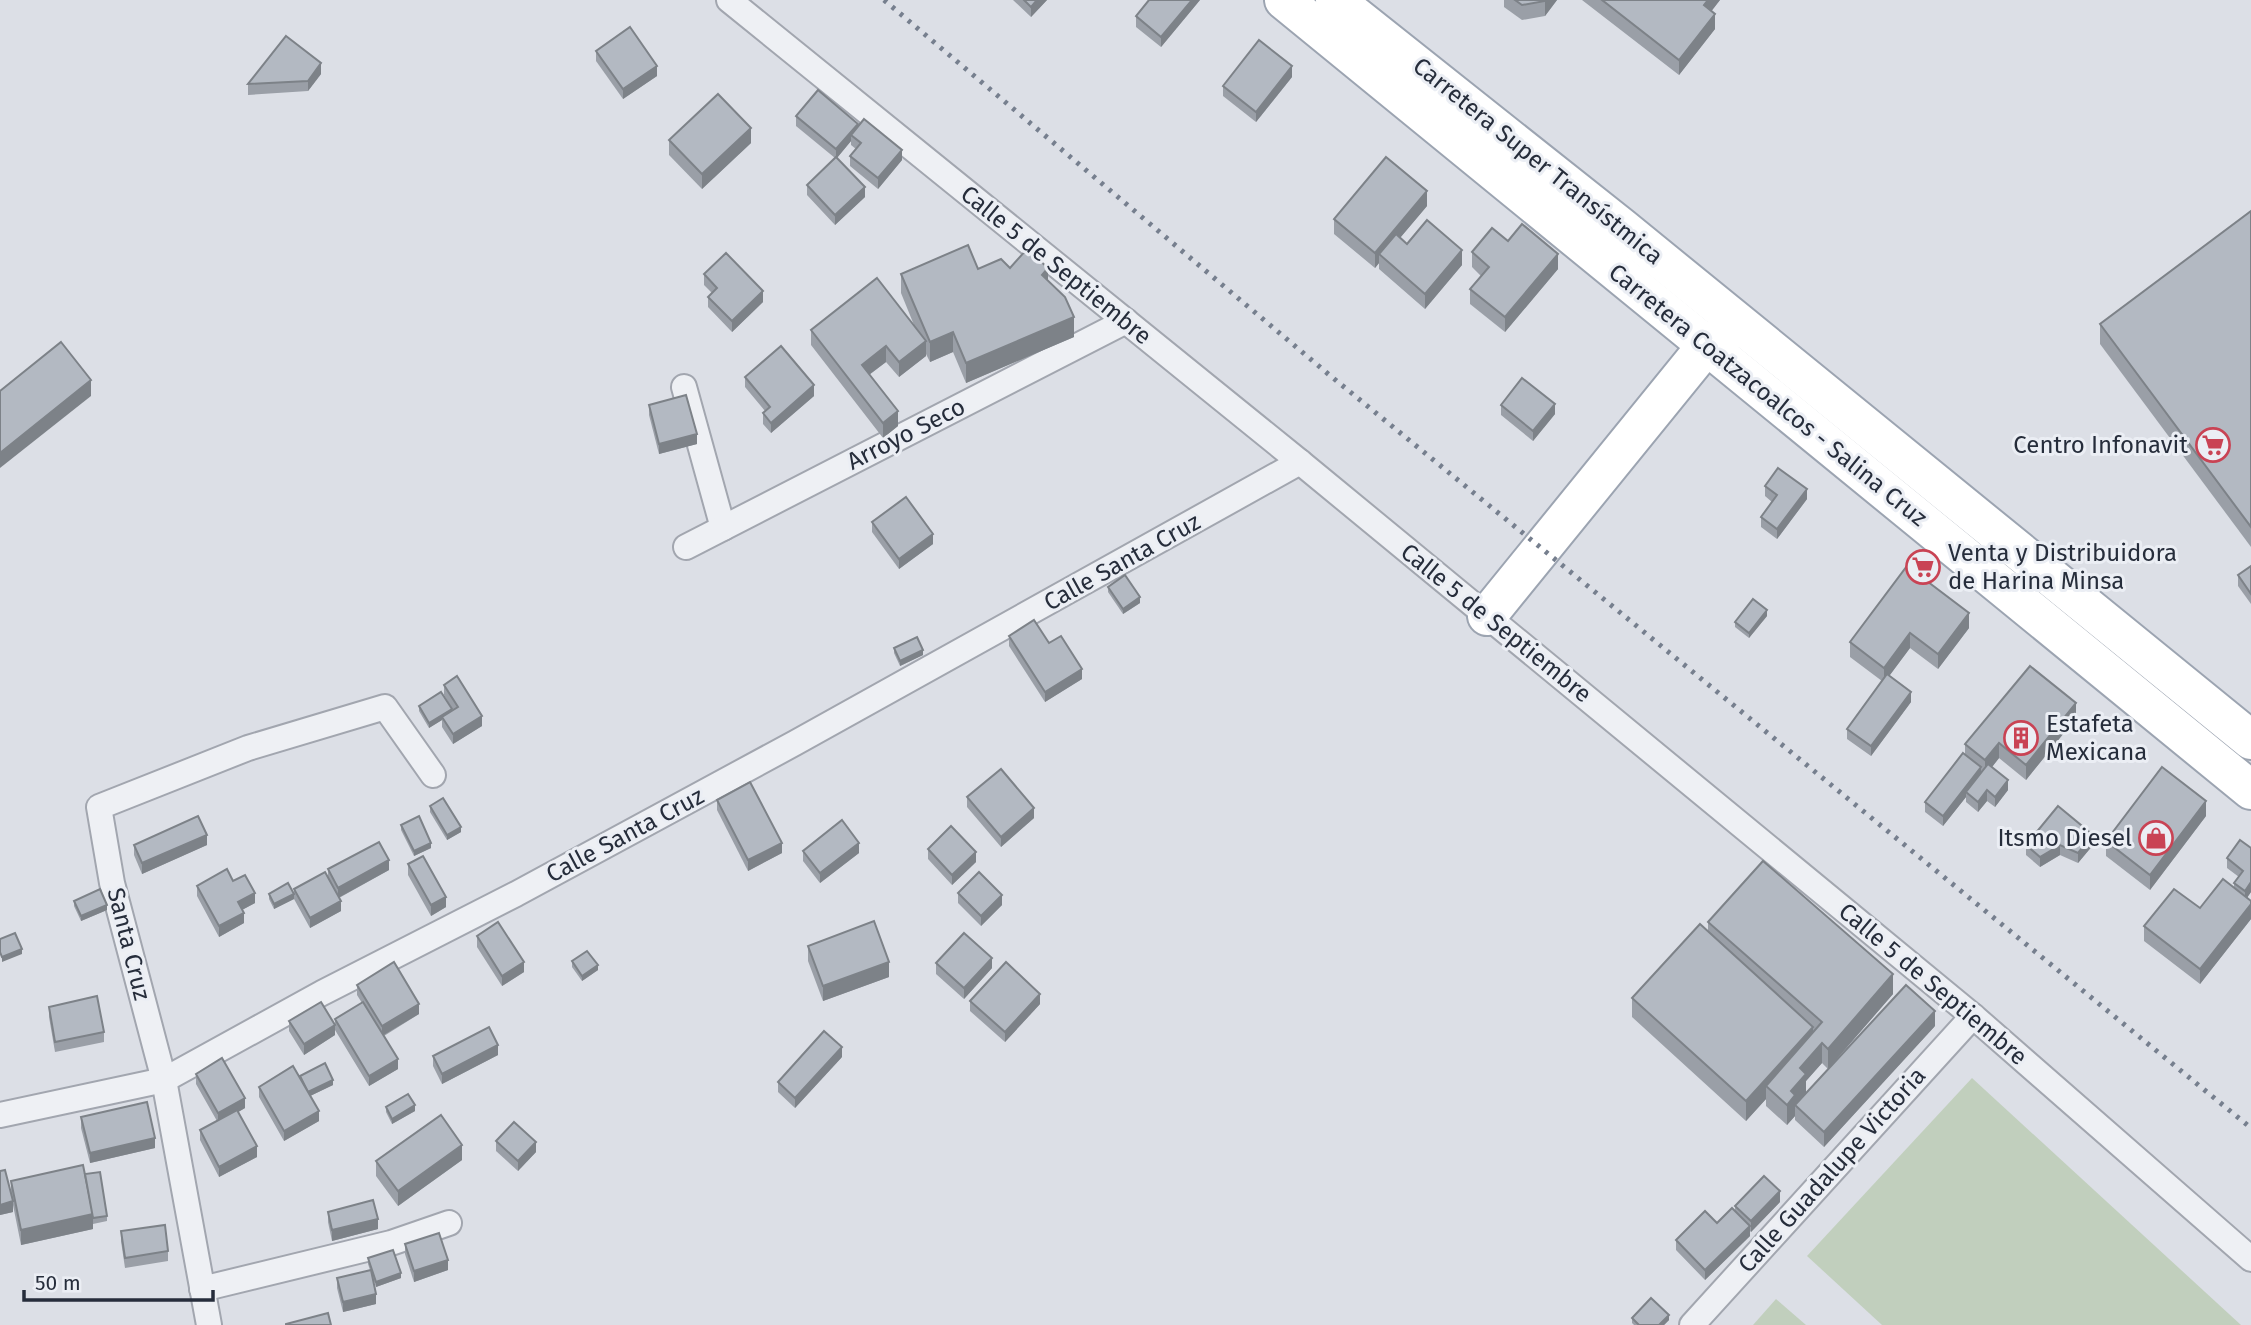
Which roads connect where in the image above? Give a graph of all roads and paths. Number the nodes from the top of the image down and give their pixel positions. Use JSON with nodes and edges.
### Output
{"nodes":[{"id":1,"x":729,"y":0,"type":"edge"},
{"id":2,"x":1284,"y":0,"type":"edge"},
{"id":3,"x":1335,"y":0,"type":"edge"},
{"id":4,"x":1126,"y":321,"type":"junction"},
{"id":5,"x":1740,"y":324,"type":"junction"},
{"id":6,"x":1707,"y":345,"type":"junction"},
{"id":7,"x":684,"y":387,"type":"dead end"},
{"id":8,"x":1300,"y":463,"type":"junction"},
{"id":9,"x":723,"y":528,"type":"junction"},
{"id":10,"x":686,"y":547,"type":"dead end"},
{"id":11,"x":1487,"y":616,"type":"junction"},
{"id":12,"x":2251,"y":740,"type":"edge"},
{"id":13,"x":433,"y":775,"type":"dead end"},
{"id":14,"x":2251,"y":790,"type":"edge"},
{"id":15,"x":1973,"y":1016,"type":"junction"},
{"id":16,"x":164,"y":1080,"type":"junction"},
{"id":17,"x":0,"y":1115,"type":"edge"},
{"id":18,"x":450,"y":1223,"type":"dead end"},
{"id":19,"x":2251,"y":1259,"type":"edge"},
{"id":20,"x":202,"y":1289,"type":"junction"},
{"id":21,"x":209,"y":1325,"type":"edge"},
{"id":22,"x":1692,"y":1325,"type":"edge"}],
"edges":[{"from":1,"to":4,"type":"street","name":"Calle 5 de Septiembre"},
{"from":2,"to":6,"type":"main road","name":"Carretera Coatzacoalcos - Salina Cruz"},
{"from":3,"to":5,"type":"main road","name":"Carretera Super Transístmica"},
{"from":4,"to":8,"type":"street","name":"Calle 5 de Septiembre"},
{"from":4,"to":9,"type":"street","name":"Arroyo Seco"},
{"from":5,"to":6,"type":"main road"},
{"from":5,"to":12,"type":"main road","name":"Carretera Super Transístmica"},
{"from":6,"to":11,"type":"main road"},
{"from":6,"to":14,"type":"main road","name":"Carretera Coatzacoalcos - Salina Cruz"},
{"from":7,"to":9,"type":"street"},
{"from":8,"to":11,"type":"street","name":"Calle 5 de Septiembre"},
{"from":8,"to":16,"type":"street","name":"Calle Santa Cruz"},
{"from":9,"to":10,"type":"street","name":"Arroyo Seco"},
{"from":11,"to":15,"type":"street","name":"Calle 5 de Septiembre"},
{"from":13,"to":16,"type":"street","name":"Santa Cruz"},
{"from":15,"to":19,"type":"street","name":"Calle 5 de Septiembre"},
{"from":15,"to":22,"type":"street","name":"Calle Guadalupe Victoria"},
{"from":16,"to":17,"type":"street","name":"Calle Santa Cruz"},
{"from":16,"to":20,"type":"street"},
{"from":18,"to":20,"type":"street"},
{"from":20,"to":21,"type":"street"}]}
